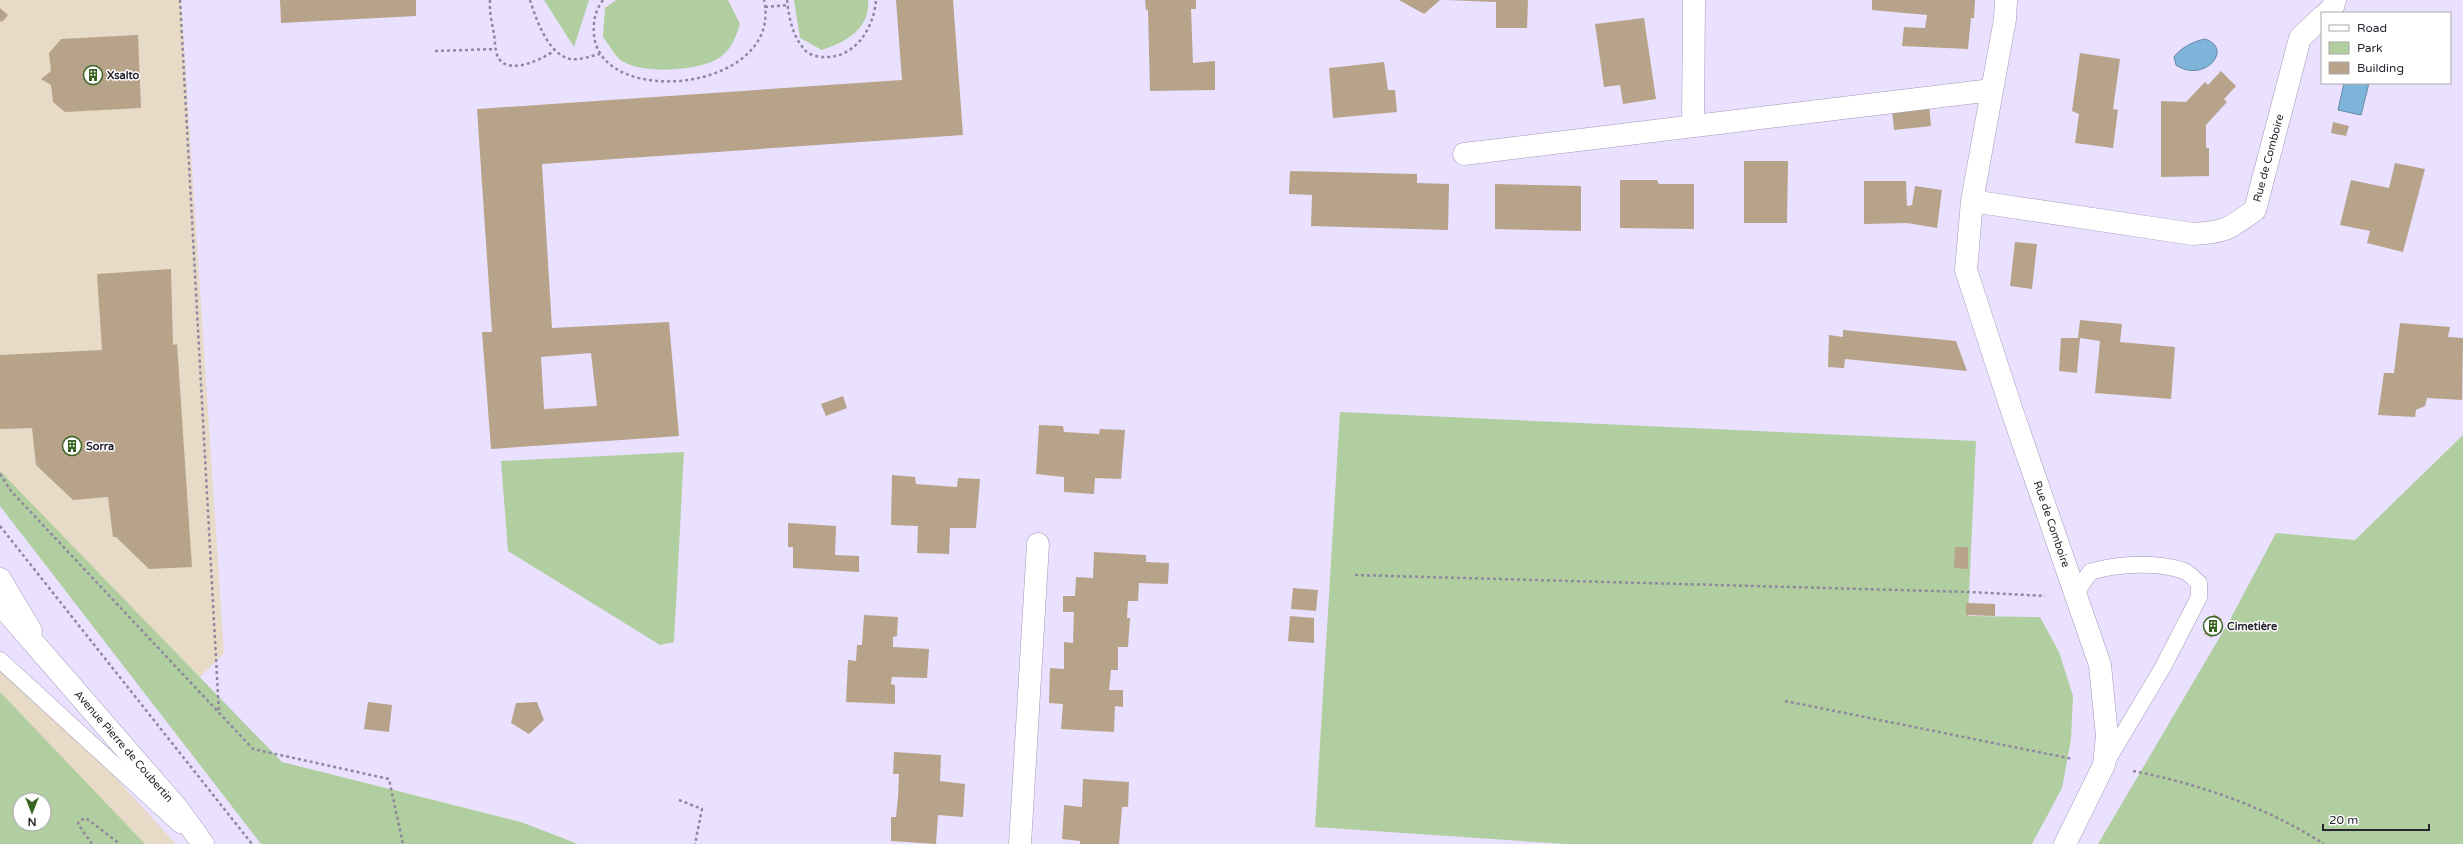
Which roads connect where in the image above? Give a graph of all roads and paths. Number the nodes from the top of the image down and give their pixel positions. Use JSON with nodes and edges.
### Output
{"nodes":[{"id":1,"x":180,"y":0,"type":"edge"},
{"id":2,"x":490,"y":0,"type":"edge"},
{"id":3,"x":530,"y":0,"type":"edge"},
{"id":4,"x":603,"y":0,"type":"edge"},
{"id":5,"x":764,"y":0,"type":"edge"},
{"id":6,"x":787,"y":0,"type":"edge"},
{"id":7,"x":876,"y":0,"type":"edge"},
{"id":8,"x":1694,"y":0,"type":"edge"},
{"id":9,"x":2006,"y":0,"type":"edge"},
{"id":10,"x":2335,"y":0,"type":"edge"},
{"id":11,"x":788,"y":5,"type":"junction"},
{"id":12,"x":765,"y":7,"type":"junction"},
{"id":13,"x":2328,"y":12,"type":"edge"},
{"id":14,"x":2321,"y":18,"type":"edge"},
{"id":15,"x":496,"y":49,"type":"junction"},
{"id":16,"x":435,"y":51,"type":"dead end"},
{"id":17,"x":554,"y":51,"type":"junction"},
{"id":18,"x":600,"y":54,"type":"junction"},
{"id":19,"x":1992,"y":90,"type":"junction"},
{"id":20,"x":1693,"y":126,"type":"junction"},
{"id":21,"x":1464,"y":154,"type":"dead end"},
{"id":22,"x":1972,"y":201,"type":"junction"},
{"id":23,"x":0,"y":474,"type":"edge"},
{"id":24,"x":0,"y":526,"type":"edge"},
{"id":25,"x":1038,"y":544,"type":"dead end"},
{"id":26,"x":1355,"y":575,"type":"dead end"},
{"id":27,"x":0,"y":579,"type":"edge"},
{"id":28,"x":2076,"y":594,"type":"junction"},
{"id":29,"x":2045,"y":596,"type":"dead end"},
{"id":30,"x":0,"y":604,"type":"edge"},
{"id":31,"x":42,"y":651,"type":"junction"},
{"id":32,"x":0,"y":660,"type":"edge"},
{"id":33,"x":1785,"y":701,"type":"dead end"},
{"id":34,"x":219,"y":713,"type":"junction"},
{"id":35,"x":2104,"y":765,"type":"junction"},
{"id":36,"x":678,"y":800,"type":"dead end"},
{"id":37,"x":92,"y":844,"type":"edge"},
{"id":38,"x":120,"y":844,"type":"edge"},
{"id":39,"x":202,"y":844,"type":"edge"},
{"id":40,"x":252,"y":844,"type":"edge"},
{"id":41,"x":403,"y":844,"type":"edge"},
{"id":42,"x":695,"y":844,"type":"edge"},
{"id":43,"x":1020,"y":844,"type":"edge"},
{"id":44,"x":2065,"y":844,"type":"edge"},
{"id":45,"x":2324,"y":844,"type":"edge"}],
"edges":[{"from":1,"to":34,"type":"path"},
{"from":2,"to":15,"type":"path"},
{"from":3,"to":17,"type":"path"},
{"from":4,"to":18,"type":"path"},
{"from":5,"to":12,"type":"path"},
{"from":6,"to":11,"type":"path"},
{"from":7,"to":11,"type":"path"},
{"from":8,"to":20,"type":"street"},
{"from":9,"to":19,"type":"street","name":"Rue de Comboire"},
{"from":10,"to":13,"type":"street"},
{"from":11,"to":12,"type":"path"},
{"from":12,"to":18,"type":"path"},
{"from":14,"to":22,"type":"street","name":"Rue de Comboire"},
{"from":15,"to":16,"type":"path"},
{"from":15,"to":17,"type":"path"},
{"from":17,"to":18,"type":"path"},
{"from":19,"to":20,"type":"street"},
{"from":19,"to":22,"type":"street","name":"Rue de Comboire"},
{"from":20,"to":21,"type":"street"},
{"from":22,"to":28,"type":"street","name":"Rue de Comboire"},
{"from":23,"to":34,"type":"path"},
{"from":24,"to":40,"type":"path"},
{"from":25,"to":43,"type":"street"},
{"from":26,"to":29,"type":"path"},
{"from":27,"to":31,"type":"street","name":"Avenue Pierre de Coubertin"},
{"from":28,"to":35,"type":"street","name":"Rue de Comboire"},
{"from":28,"to":35,"type":"lane"},
{"from":30,"to":31,"type":"street","name":"Avenue Pierre de Coubertin"},
{"from":31,"to":39,"type":"street","name":"Avenue Pierre de Coubertin"},
{"from":32,"to":39,"type":"lane"},
{"from":33,"to":35,"type":"path"},
{"from":34,"to":41,"type":"path"},
{"from":35,"to":44,"type":"street","name":"Rue de Comboire"},
{"from":35,"to":45,"type":"path"},
{"from":36,"to":42,"type":"path"},
{"from":37,"to":38,"type":"path"}]}
